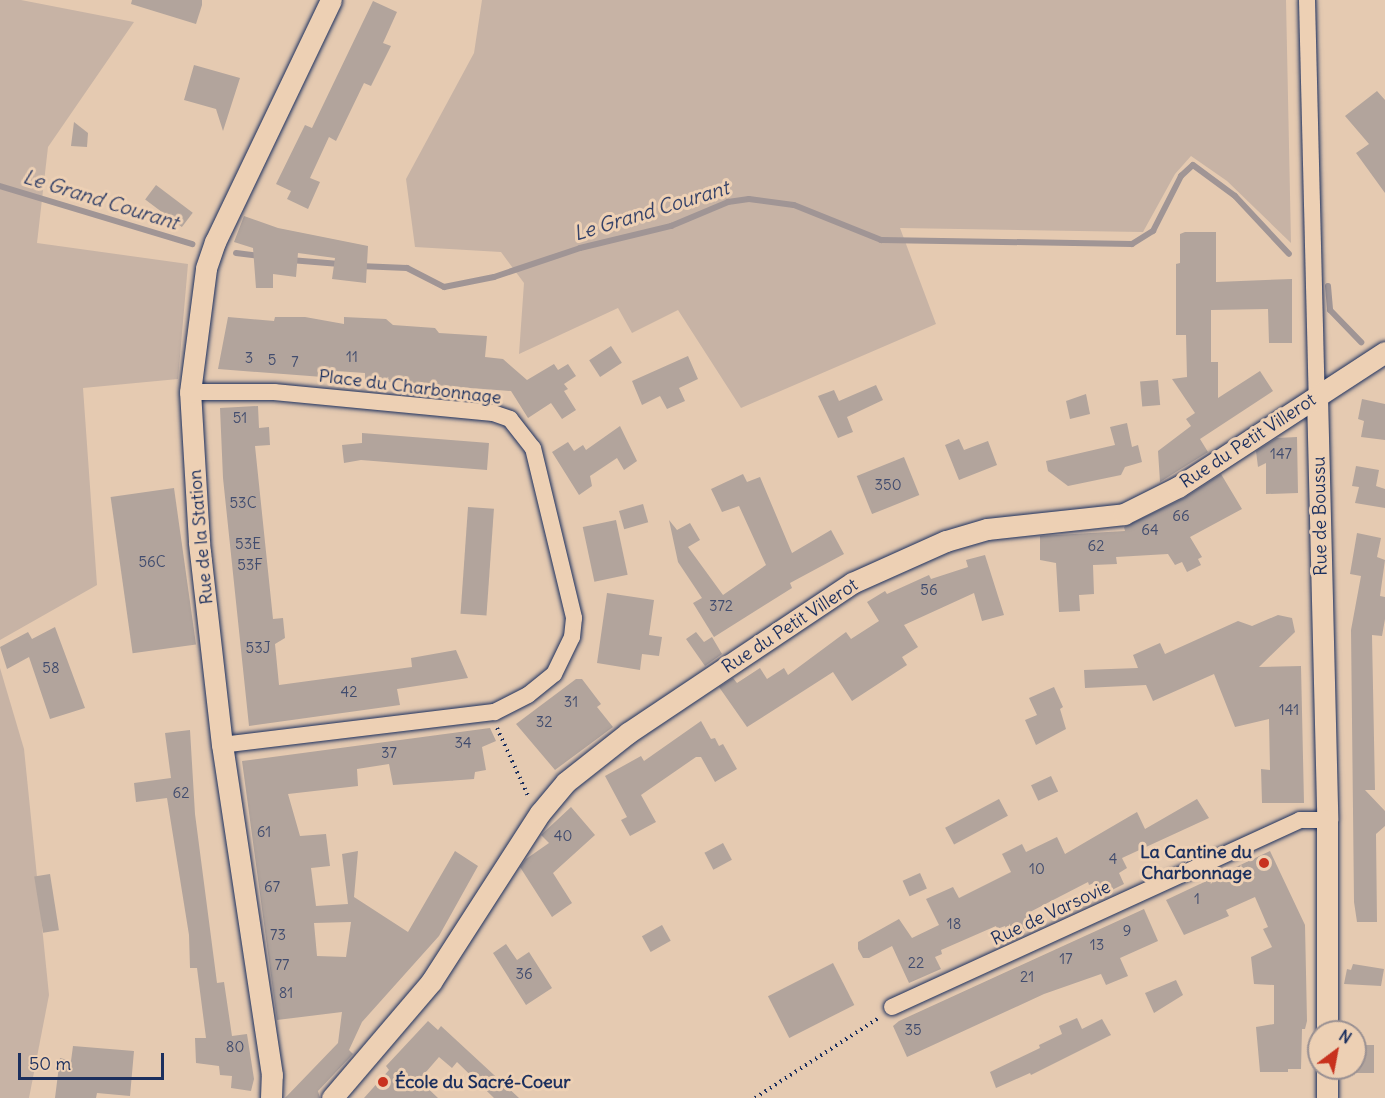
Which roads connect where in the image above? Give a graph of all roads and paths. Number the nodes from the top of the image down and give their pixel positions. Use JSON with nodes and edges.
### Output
{"nodes":[{"id":1,"x":331,"y":0,"type":"edge"},
{"id":2,"x":1307,"y":0,"type":"edge"},
{"id":3,"x":1385,"y":352,"type":"edge"},
{"id":4,"x":190,"y":392,"type":"junction"},
{"id":5,"x":1317,"y":396,"type":"junction"},
{"id":6,"x":494,"y":712,"type":"junction"},
{"id":7,"x":222,"y":745,"type":"junction"},
{"id":8,"x":540,"y":813,"type":"junction"},
{"id":9,"x":1327,"y":820,"type":"junction"},
{"id":10,"x":892,"y":1008,"type":"joint"},
{"id":11,"x":1327,"y":1020,"type":"edge"},
{"id":12,"x":1327,"y":1080,"type":"edge"},
{"id":13,"x":271,"y":1098,"type":"edge"},
{"id":14,"x":332,"y":1098,"type":"edge"},
{"id":15,"x":755,"y":1098,"type":"edge"},
{"id":16,"x":1328,"y":1098,"type":"edge"}],
"edges":[{"from":1,"to":4,"type":"street","name":"Rue de la Station"},
{"from":2,"to":5,"type":"street","name":"Rue de Boussu"},
{"from":3,"to":5,"type":"street","name":"Rue du Petit Villerot"},
{"from":4,"to":6,"type":"street","name":"Place du Charbonnage"},
{"from":4,"to":7,"type":"street","name":"Rue de la Station"},
{"from":5,"to":8,"type":"street","name":"Rue du Petit Villerot"},
{"from":5,"to":9,"type":"street","name":"Rue de Boussu"},
{"from":6,"to":7,"type":"street","name":"Place du Charbonnage"},
{"from":6,"to":8,"type":"path"},
{"from":7,"to":13,"type":"street","name":"Rue de la Station"},
{"from":8,"to":14,"type":"street","name":"Rue du Petit Villerot"},
{"from":9,"to":10,"type":"street","name":"Rue de Varsovie"},
{"from":9,"to":11,"type":"street","name":"Rue de Boussu"},
{"from":10,"to":15,"type":"path"},
{"from":12,"to":16,"type":"street"}]}
